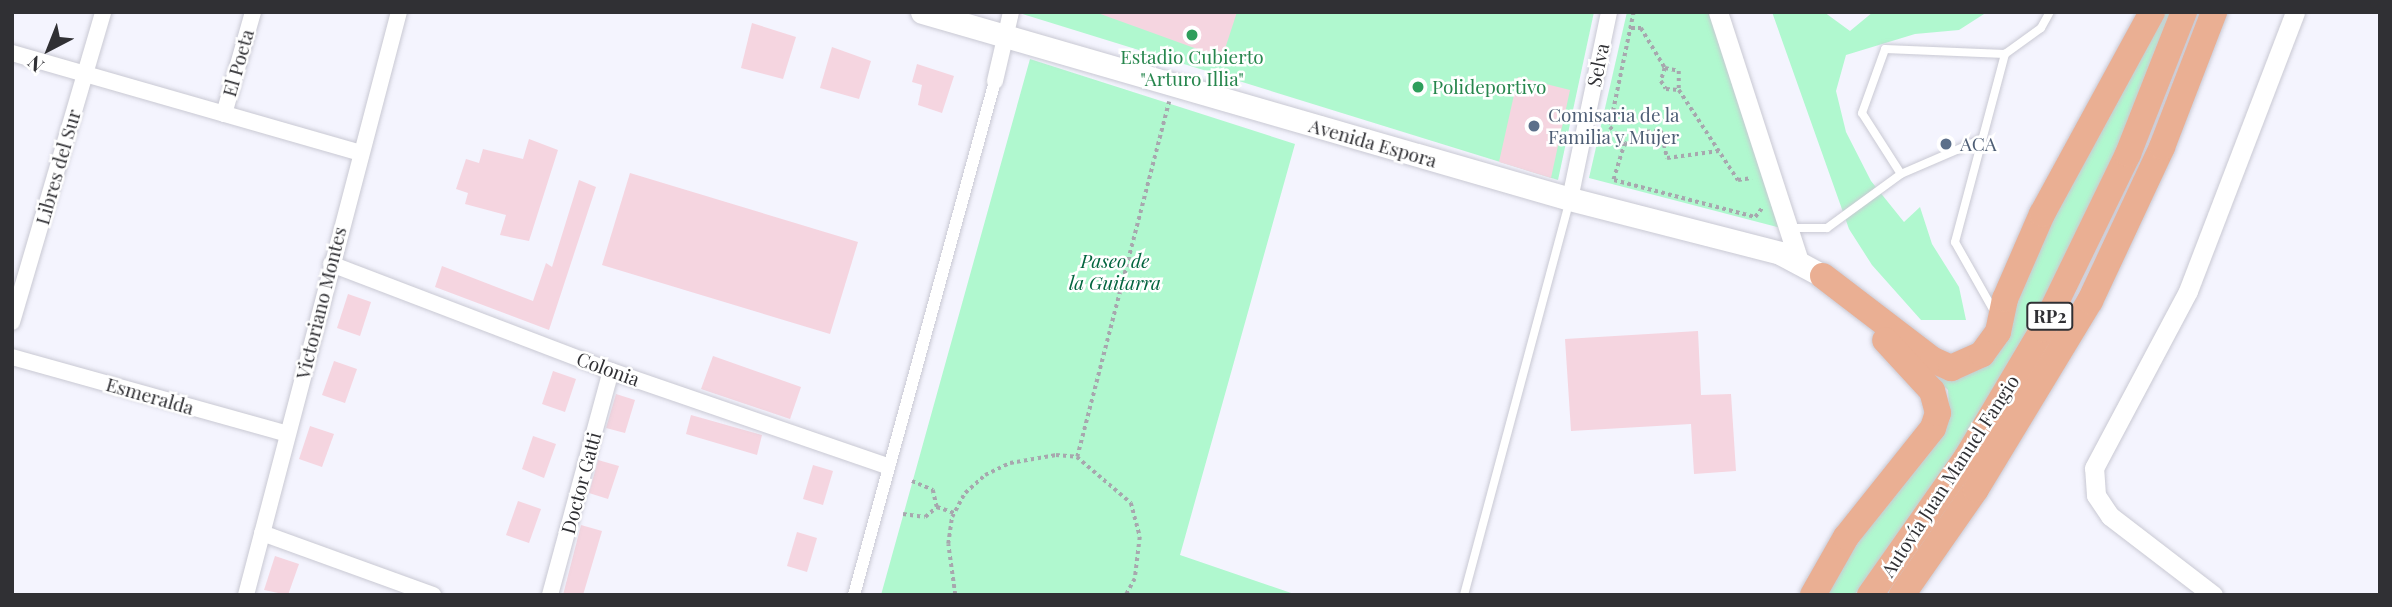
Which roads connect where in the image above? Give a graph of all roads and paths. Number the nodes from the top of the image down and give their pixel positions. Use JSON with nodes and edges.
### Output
{"nodes":[{"id":1,"x":103,"y":12,"type":"edge"},
{"id":2,"x":253,"y":12,"type":"edge"},
{"id":3,"x":399,"y":12,"type":"edge"},
{"id":4,"x":922,"y":12,"type":"edge"},
{"id":5,"x":1011,"y":12,"type":"edge"},
{"id":6,"x":1609,"y":12,"type":"edge"},
{"id":7,"x":1634,"y":12,"type":"edge"},
{"id":8,"x":1718,"y":12,"type":"edge"},
{"id":9,"x":2050,"y":12,"type":"edge"},
{"id":10,"x":2152,"y":12,"type":"edge"},
{"id":11,"x":2184,"y":12,"type":"edge"},
{"id":12,"x":2214,"y":12,"type":"edge"},
{"id":13,"x":2295,"y":12,"type":"edge"},
{"id":14,"x":1631,"y":28,"type":"junction"},
{"id":15,"x":1006,"y":38,"type":"junction"},
{"id":16,"x":12,"y":53,"type":"edge"},
{"id":17,"x":2005,"y":54,"type":"junction"},
{"id":18,"x":1665,"y":68,"type":"junction"},
{"id":19,"x":86,"y":75,"type":"junction"},
{"id":20,"x":995,"y":81,"type":"joint"},
{"id":21,"x":1173,"y":86,"type":"junction"},
{"id":22,"x":1679,"y":90,"type":"junction"},
{"id":23,"x":224,"y":114,"type":"junction"},
{"id":24,"x":1982,"y":139,"type":"junction"},
{"id":25,"x":1626,"y":144,"type":"dead end"},
{"id":26,"x":1719,"y":151,"type":"junction"},
{"id":27,"x":360,"y":153,"type":"junction"},
{"id":28,"x":1902,"y":174,"type":"junction"},
{"id":29,"x":1763,"y":176,"type":"dead end"},
{"id":30,"x":1570,"y":199,"type":"junction"},
{"id":31,"x":1755,"y":217,"type":"dead end"},
{"id":32,"x":1792,"y":228,"type":"junction"},
{"id":33,"x":1799,"y":262,"type":"junction"},
{"id":34,"x":331,"y":264,"type":"junction"},
{"id":35,"x":1823,"y":276,"type":"junction"},
{"id":36,"x":2000,"y":321,"type":"junction"},
{"id":37,"x":12,"y":322,"type":"edge"},
{"id":38,"x":12,"y":357,"type":"edge"},
{"id":39,"x":611,"y":371,"type":"junction"},
{"id":40,"x":287,"y":434,"type":"junction"},
{"id":41,"x":1077,"y":457,"type":"junction"},
{"id":42,"x":887,"y":466,"type":"junction"},
{"id":43,"x":912,"y":481,"type":"dead end"},
{"id":44,"x":937,"y":507,"type":"junction"},
{"id":45,"x":954,"y":513,"type":"junction"},
{"id":46,"x":903,"y":514,"type":"dead end"},
{"id":47,"x":262,"y":533,"type":"junction"},
{"id":48,"x":246,"y":595,"type":"edge"},
{"id":49,"x":433,"y":595,"type":"edge"},
{"id":50,"x":550,"y":595,"type":"edge"},
{"id":51,"x":854,"y":595,"type":"edge"},
{"id":52,"x":955,"y":595,"type":"edge"},
{"id":53,"x":1126,"y":595,"type":"edge"},
{"id":54,"x":1464,"y":595,"type":"edge"},
{"id":55,"x":1813,"y":595,"type":"edge"},
{"id":56,"x":1870,"y":595,"type":"edge"},
{"id":57,"x":1902,"y":595,"type":"edge"},
{"id":58,"x":2213,"y":595,"type":"edge"}],
"edges":[{"from":1,"to":19,"type":"street","name":"Libres del Sur"},
{"from":2,"to":23,"type":"street","name":"El Poeta"},
{"from":3,"to":27,"type":"street","name":"Victoriano Montes"},
{"from":4,"to":15,"type":"main road","name":"Avenida Espora"},
{"from":5,"to":15,"type":"street"},
{"from":6,"to":30,"type":"street","name":"Selva"},
{"from":7,"to":14,"type":"path"},
{"from":8,"to":32,"type":"street"},
{"from":9,"to":17,"type":"lane"},
{"from":10,"to":36,"type":"highway"},
{"from":11,"to":56,"type":"highway","name":"Autovía Juan Manuel Fangio","number":"RP2"},
{"from":12,"to":57,"type":"highway","name":"Autovía Juan Manuel Fangio","number":"RP2"},
{"from":13,"to":58,"type":"street"},
{"from":14,"to":18,"type":"path"},
{"from":14,"to":31,"type":"path"},
{"from":15,"to":20,"type":"street"},
{"from":15,"to":21,"type":"main road","name":"Avenida Espora"},
{"from":16,"to":19,"type":"street"},
{"from":17,"to":24,"type":"lane"},
{"from":17,"to":28,"type":"lane"},
{"from":18,"to":22,"type":"path"},
{"from":18,"to":22,"type":"path"},
{"from":19,"to":23,"type":"street"},
{"from":19,"to":37,"type":"street","name":"Libres del Sur"},
{"from":20,"to":42,"type":"street"},
{"from":21,"to":30,"type":"main road","name":"Avenida Espora"},
{"from":21,"to":41,"type":"path"},
{"from":22,"to":26,"type":"path"},
{"from":23,"to":27,"type":"street"},
{"from":24,"to":28,"type":"lane"},
{"from":24,"to":36,"type":"lane"},
{"from":25,"to":26,"type":"path"},
{"from":26,"to":29,"type":"path"},
{"from":27,"to":34,"type":"street","name":"Victoriano Montes"},
{"from":28,"to":32,"type":"lane"},
{"from":30,"to":33,"type":"main road","name":"Avenida Espora"},
{"from":30,"to":54,"type":"lane"},
{"from":32,"to":33,"type":"street"},
{"from":33,"to":35,"type":"main road","name":"Avenida Espora"},
{"from":34,"to":39,"type":"street","name":"Colonia"},
{"from":34,"to":40,"type":"street","name":"Victoriano Montes"},
{"from":35,"to":36,"type":"highway"},
{"from":35,"to":55,"type":"highway"},
{"from":38,"to":40,"type":"street","name":"Esmeralda"},
{"from":39,"to":42,"type":"street","name":"Colonia"},
{"from":39,"to":50,"type":"street","name":"Doctor Gatti"},
{"from":40,"to":47,"type":"street","name":"Victoriano Montes"},
{"from":41,"to":45,"type":"path"},
{"from":41,"to":53,"type":"path"},
{"from":42,"to":51,"type":"street"},
{"from":43,"to":44,"type":"path"},
{"from":44,"to":45,"type":"path"},
{"from":44,"to":46,"type":"path"},
{"from":45,"to":52,"type":"path"},
{"from":47,"to":48,"type":"street","name":"Victoriano Montes"},
{"from":47,"to":49,"type":"street"}]}
